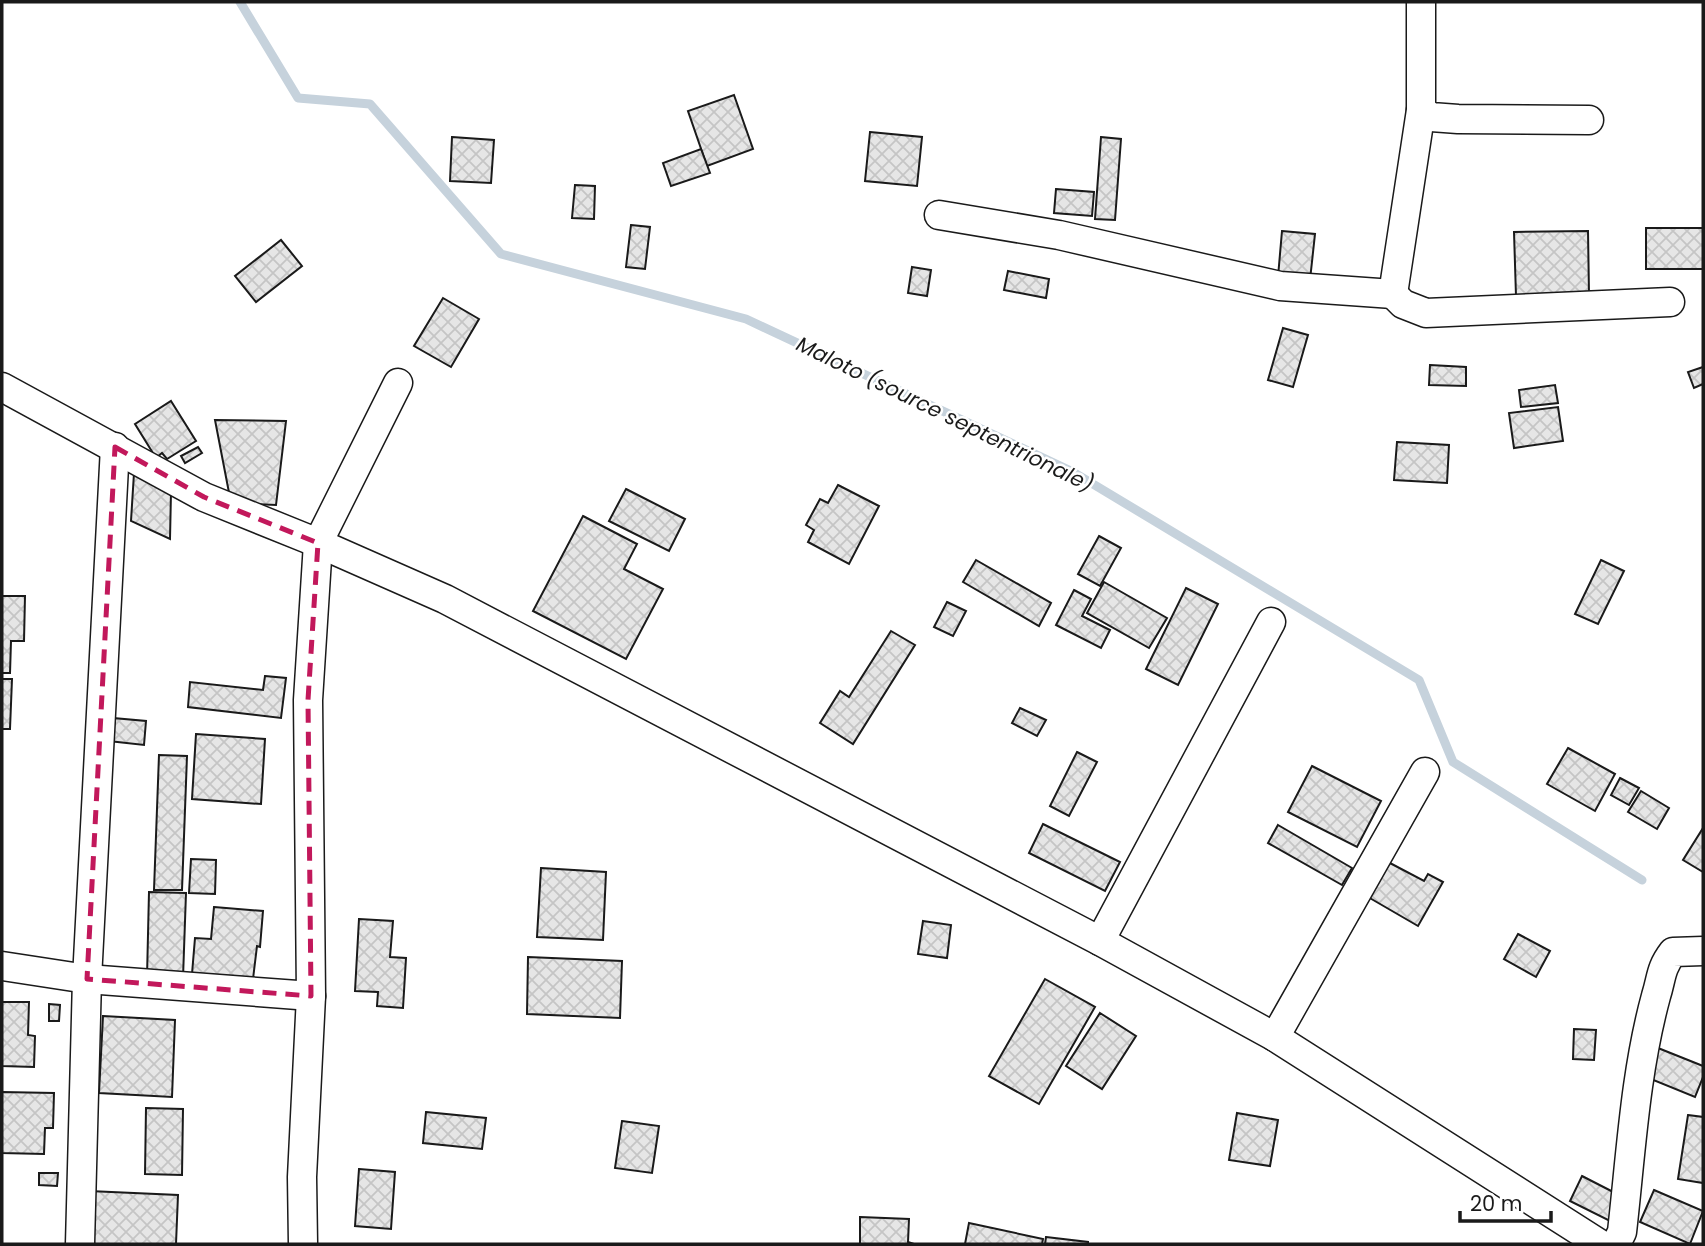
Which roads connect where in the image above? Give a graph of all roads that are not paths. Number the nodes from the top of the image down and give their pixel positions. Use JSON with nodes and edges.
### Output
{"nodes":[{"id":1,"x":1420,"y":2,"type":"edge"},
{"id":2,"x":1421,"y":110,"type":"junction"},
{"id":3,"x":1589,"y":120,"type":"dead end"},
{"id":4,"x":939,"y":215,"type":"dead end"},
{"id":5,"x":1393,"y":294,"type":"junction"},
{"id":6,"x":1670,"y":302,"type":"dead end"},
{"id":7,"x":398,"y":383,"type":"dead end"},
{"id":8,"x":2,"y":387,"type":"edge"},
{"id":9,"x":115,"y":447,"type":"junction"},
{"id":10,"x":318,"y":543,"type":"junction"},
{"id":11,"x":1271,"y":622,"type":"dead end"},
{"id":12,"x":1425,"y":772,"type":"dead end"},
{"id":13,"x":1100,"y":941,"type":"junction"},
{"id":14,"x":1703,"y":951,"type":"edge"},
{"id":15,"x":2,"y":966,"type":"edge"},
{"id":16,"x":87,"y":979,"type":"junction"},
{"id":17,"x":311,"y":996,"type":"junction"},
{"id":18,"x":1276,"y":1037,"type":"junction"},
{"id":19,"x":80,"y":1244,"type":"edge"},
{"id":20,"x":303,"y":1244,"type":"edge"},
{"id":21,"x":1600,"y":1244,"type":"edge"},
{"id":22,"x":1616,"y":1244,"type":"edge"}],
"edges":[{"from":1,"to":2,"type":"street"},
{"from":2,"to":3,"type":"street"},
{"from":2,"to":5,"type":"street"},
{"from":4,"to":5,"type":"street"},
{"from":5,"to":6,"type":"street"},
{"from":7,"to":10,"type":"street"},
{"from":8,"to":9,"type":"street"},
{"from":9,"to":10,"type":"street"},
{"from":9,"to":16,"type":"street"},
{"from":10,"to":13,"type":"street"},
{"from":10,"to":17,"type":"street"},
{"from":11,"to":13,"type":"street"},
{"from":12,"to":18,"type":"street"},
{"from":13,"to":18,"type":"street"},
{"from":14,"to":22,"type":"street"},
{"from":15,"to":16,"type":"street"},
{"from":16,"to":17,"type":"street"},
{"from":16,"to":19,"type":"street"},
{"from":17,"to":20,"type":"street"},
{"from":18,"to":21,"type":"street"}]}
